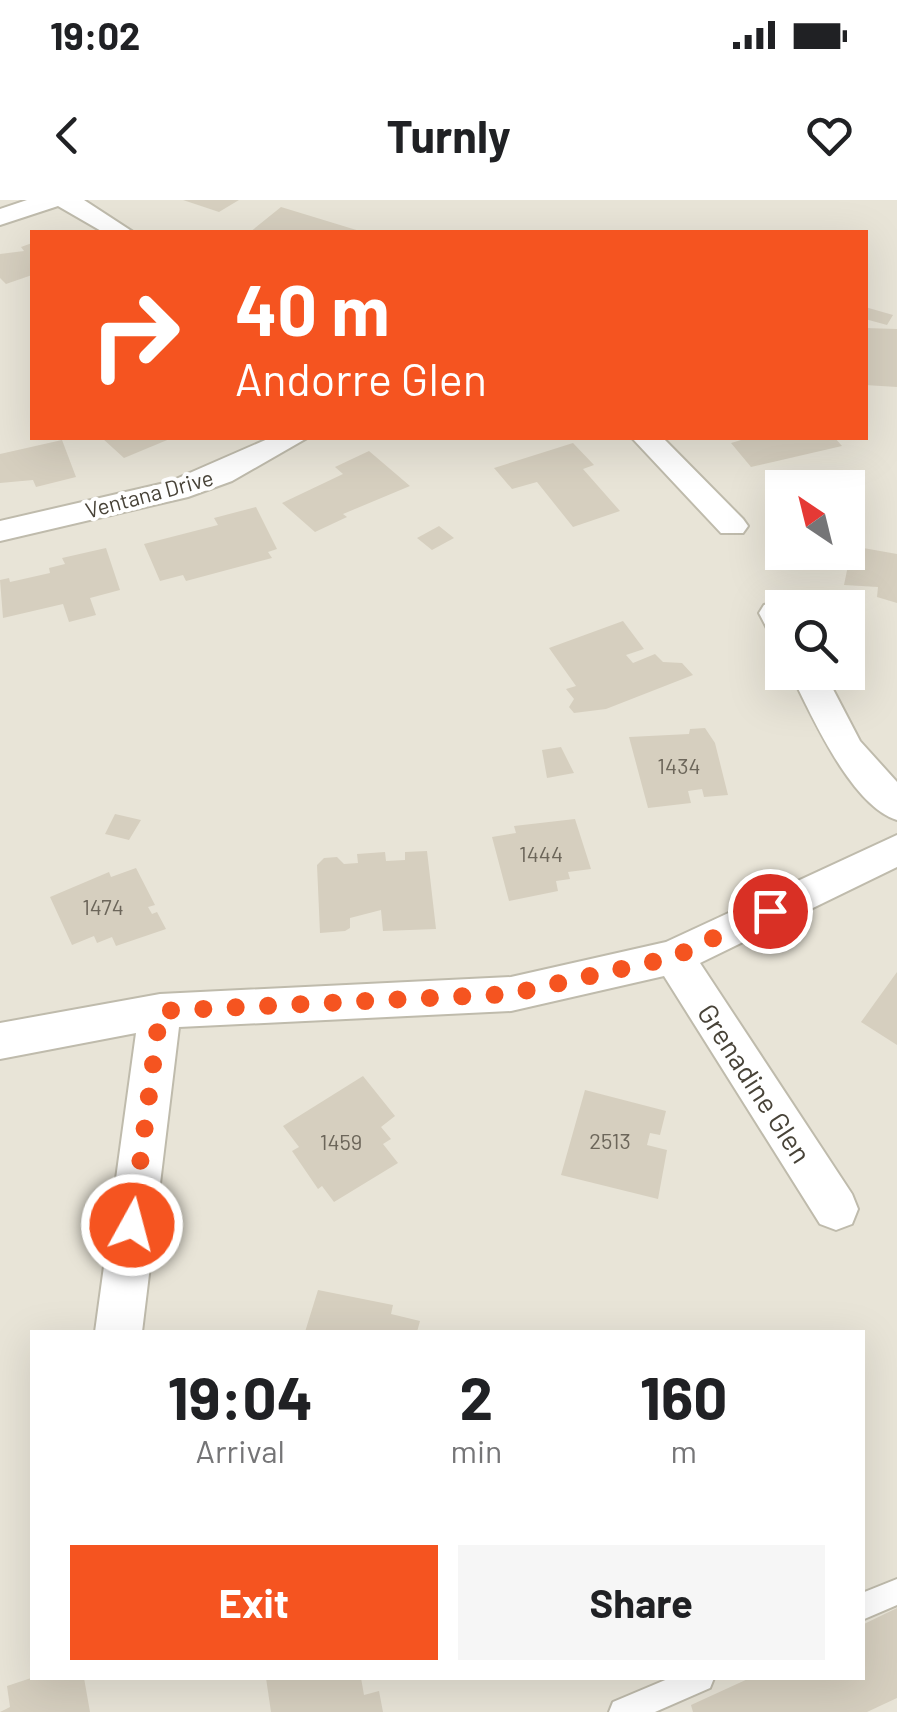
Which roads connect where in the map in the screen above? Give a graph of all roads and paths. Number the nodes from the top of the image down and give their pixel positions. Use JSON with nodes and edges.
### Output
{"nodes":[{"id":1,"x":52,"y":200,"type":"edge"},
{"id":2,"x":66,"y":200,"type":"edge"},
{"id":3,"x":0,"y":217,"type":"edge"},
{"id":4,"x":117,"y":230,"type":"edge"},
{"id":5,"x":288,"y":440,"type":"edge"},
{"id":6,"x":649,"y":440,"type":"edge"},
{"id":7,"x":732,"y":526,"type":"dead end"},
{"id":8,"x":0,"y":532,"type":"edge"},
{"id":9,"x":816,"y":690,"type":"edge"},
{"id":10,"x":897,"y":806,"type":"edge"},
{"id":11,"x":897,"y":850,"type":"edge"},
{"id":12,"x":674,"y":957,"type":"junction"},
{"id":13,"x":160,"y":1011,"type":"junction"},
{"id":14,"x":0,"y":1041,"type":"edge"},
{"id":15,"x":836,"y":1209,"type":"dead end"},
{"id":16,"x":118,"y":1330,"type":"edge"},
{"id":17,"x":897,"y":1592,"type":"edge"},
{"id":18,"x":865,"y":1606,"type":"edge"},
{"id":19,"x":695,"y":1680,"type":"edge"},
{"id":20,"x":622,"y":1712,"type":"edge"}],
"edges":[{"from":1,"to":3,"type":"street"},
{"from":2,"to":4,"type":"street"},
{"from":5,"to":8,"type":"street","name":"Ventana Drive"},
{"from":6,"to":7,"type":"street"},
{"from":9,"to":10,"type":"street"},
{"from":11,"to":12,"type":"street"},
{"from":12,"to":13,"type":"street"},
{"from":12,"to":15,"type":"street","name":"Grenadine Glen"},
{"from":13,"to":14,"type":"street"},
{"from":13,"to":16,"type":"street"},
{"from":17,"to":18,"type":"lane"},
{"from":19,"to":20,"type":"lane"}]}
